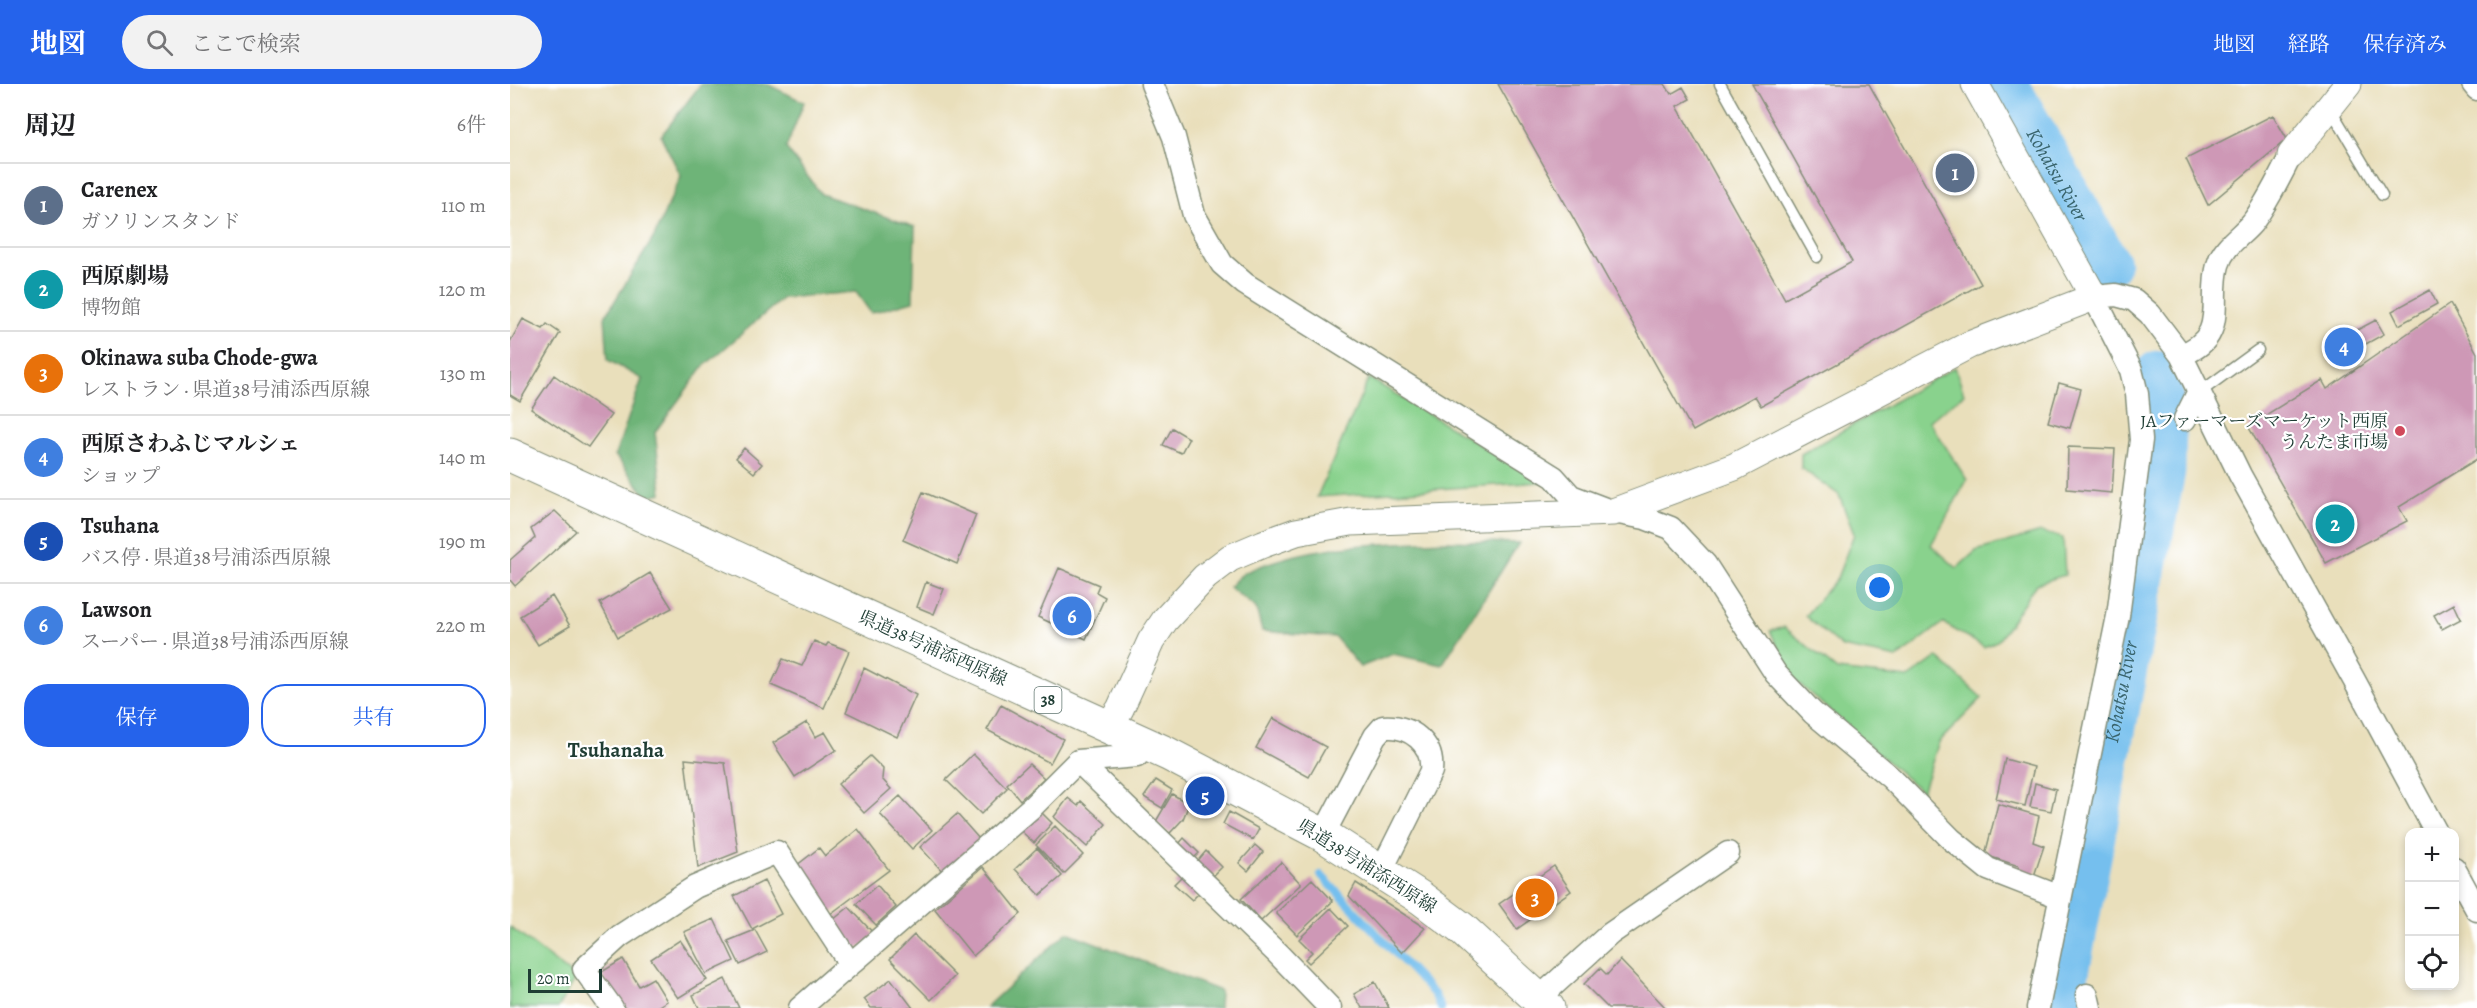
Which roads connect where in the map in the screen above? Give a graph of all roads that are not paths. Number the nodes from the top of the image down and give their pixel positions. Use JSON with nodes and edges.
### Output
{"nodes":[{"id":1,"x":1152,"y":84,"type":"edge"},
{"id":2,"x":1719,"y":84,"type":"edge"},
{"id":3,"x":1976,"y":84,"type":"edge"},
{"id":4,"x":2348,"y":84,"type":"edge"},
{"id":5,"x":2472,"y":84,"type":"edge"},
{"id":6,"x":2477,"y":89,"type":"edge"},
{"id":7,"x":2330,"y":108,"type":"junction"},
{"id":8,"x":2291,"y":155,"type":"joint"},
{"id":9,"x":2382,"y":195,"type":"dead end"},
{"id":10,"x":1817,"y":257,"type":"dead end"},
{"id":11,"x":2094,"y":297,"type":"junction"},
{"id":12,"x":2258,"y":350,"type":"dead end"},
{"id":13,"x":2181,"y":355,"type":"junction"},
{"id":14,"x":2198,"y":393,"type":"junction"},
{"id":15,"x":2185,"y":418,"type":"dead end"},
{"id":16,"x":510,"y":454,"type":"edge"},
{"id":17,"x":1613,"y":512,"type":"junction"},
{"id":18,"x":1107,"y":726,"type":"junction"},
{"id":19,"x":1078,"y":761,"type":"junction"},
{"id":20,"x":2434,"y":828,"type":"edge"},
{"id":21,"x":1323,"y":835,"type":"junction"},
{"id":22,"x":1728,"y":853,"type":"dead end"},
{"id":23,"x":1381,"y":871,"type":"junction"},
{"id":24,"x":2459,"y":877,"type":"edge"},
{"id":25,"x":2060,"y":897,"type":"junction"},
{"id":26,"x":2477,"y":910,"type":"edge"},
{"id":27,"x":850,"y":964,"type":"junction"},
{"id":28,"x":1543,"y":1003,"type":"edge"},
{"id":29,"x":612,"y":1008,"type":"edge"},
{"id":30,"x":800,"y":1008,"type":"edge"},
{"id":31,"x":1330,"y":1008,"type":"edge"},
{"id":32,"x":2038,"y":1008,"type":"edge"}],
"edges":[{"from":1,"to":17,"type":"street"},
{"from":2,"to":10,"type":"lane"},
{"from":3,"to":11,"type":"street"},
{"from":4,"to":7,"type":"street"},
{"from":5,"to":6,"type":"street"},
{"from":7,"to":8,"type":"street"},
{"from":7,"to":9,"type":"lane"},
{"from":8,"to":13,"type":"street"},
{"from":11,"to":13,"type":"street"},
{"from":11,"to":17,"type":"street"},
{"from":11,"to":25,"type":"street"},
{"from":12,"to":14,"type":"lane"},
{"from":13,"to":14,"type":"street"},
{"from":14,"to":15,"type":"street"},
{"from":14,"to":20,"type":"street"},
{"from":16,"to":18,"type":"main road","name":"県道38号浦添西原線","number":"38"},
{"from":17,"to":18,"type":"street"},
{"from":17,"to":25,"type":"street"},
{"from":18,"to":19,"type":"street"},
{"from":18,"to":21,"type":"main road","name":"県道38号浦添西原線","number":"38"},
{"from":19,"to":27,"type":"street"},
{"from":19,"to":31,"type":"street"},
{"from":21,"to":23,"type":"main road","name":"県道38号浦添西原線","number":"38"},
{"from":21,"to":23,"type":"street"},
{"from":22,"to":28,"type":"street"},
{"from":23,"to":28,"type":"main road","name":"県道38号浦添西原線","number":"38"},
{"from":24,"to":26,"type":"street"},
{"from":25,"to":32,"type":"street"},
{"from":27,"to":29,"type":"street"},
{"from":27,"to":30,"type":"street"}]}
